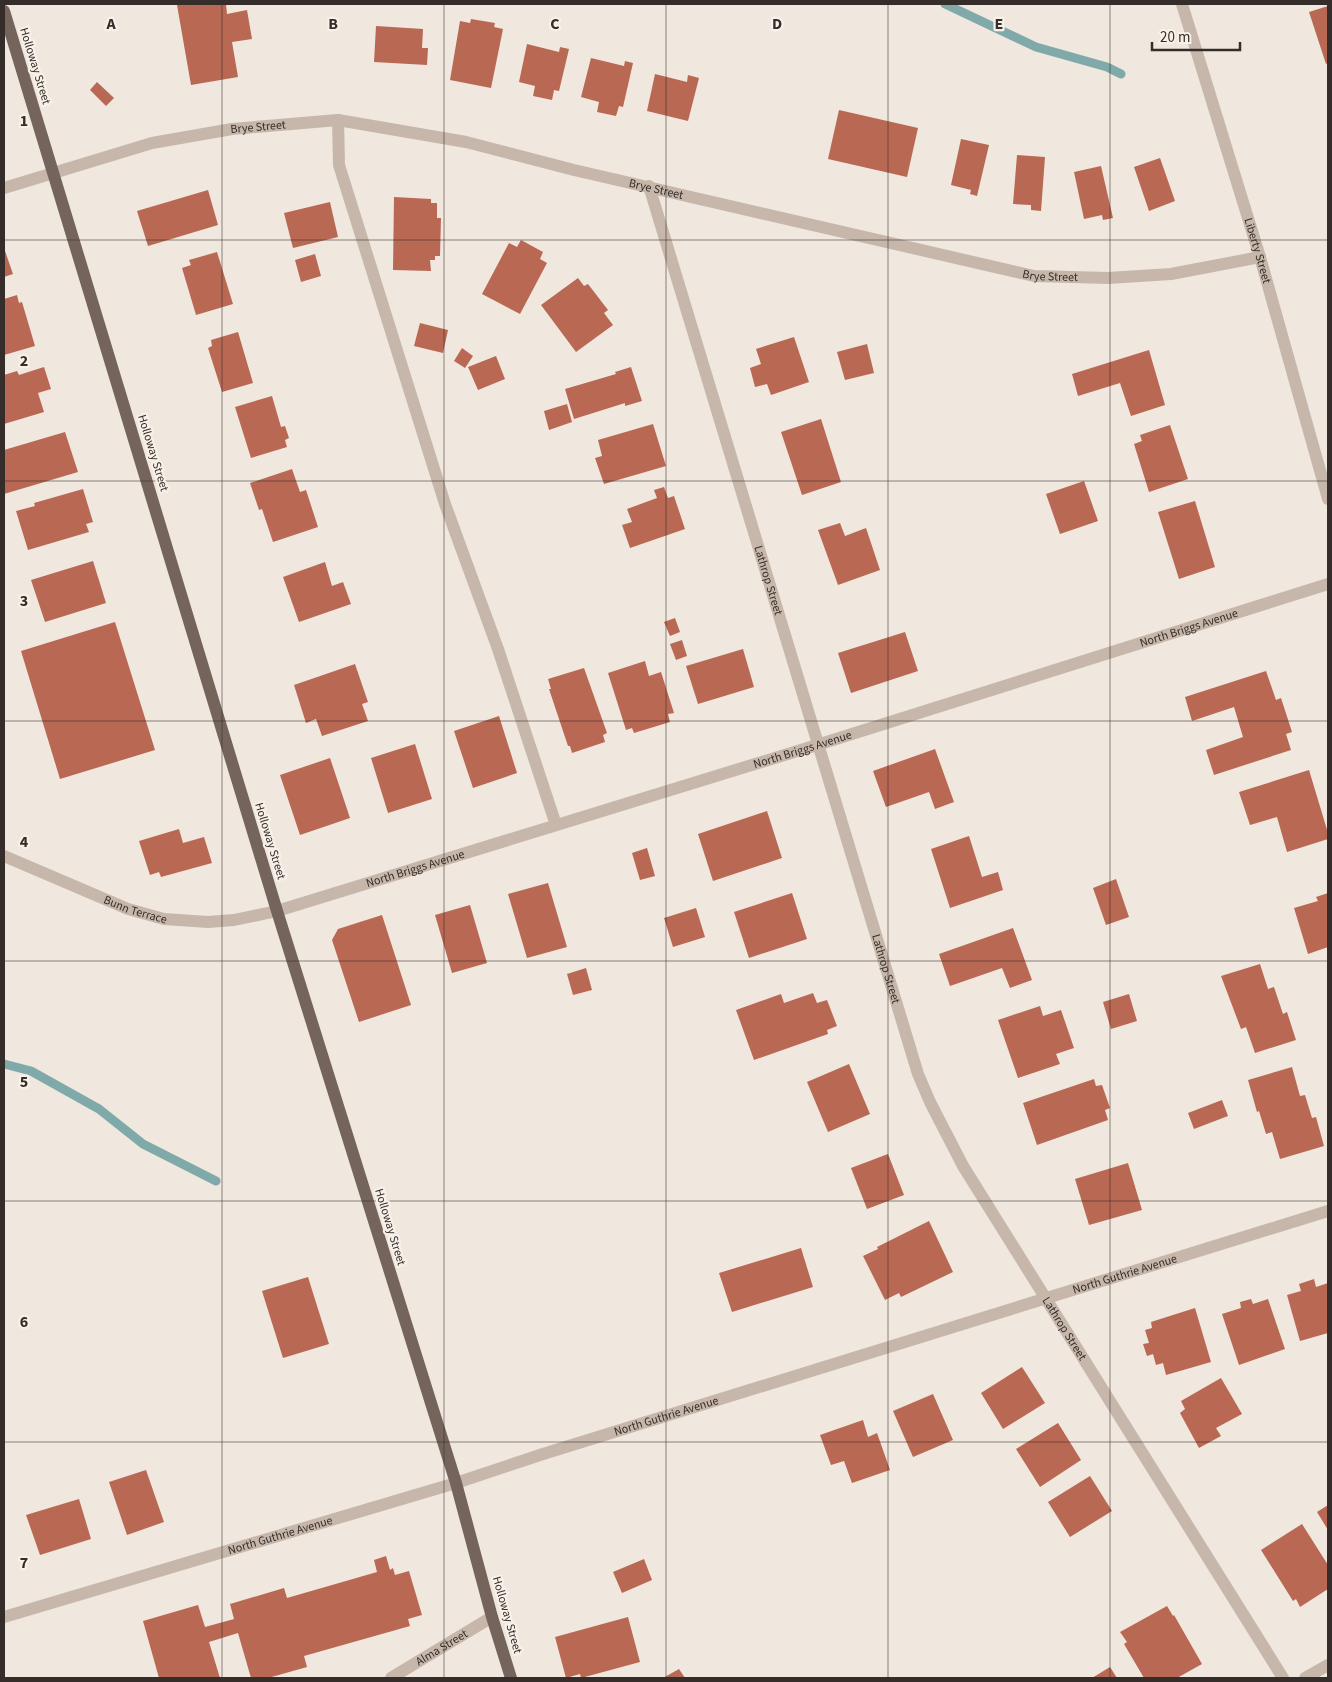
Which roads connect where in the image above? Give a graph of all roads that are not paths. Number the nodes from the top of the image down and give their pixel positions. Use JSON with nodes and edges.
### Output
{"nodes":[{"id":1,"x":1182,"y":4,"type":"edge"},
{"id":2,"x":4,"y":11,"type":"edge"},
{"id":3,"x":338,"y":120,"type":"junction"},
{"id":4,"x":53,"y":173,"type":"junction"},
{"id":5,"x":649,"y":186,"type":"junction"},
{"id":6,"x":4,"y":188,"type":"edge"},
{"id":7,"x":1260,"y":256,"type":"junction"},
{"id":8,"x":1328,"y":499,"type":"edge"},
{"id":9,"x":1328,"y":584,"type":"edge"},
{"id":10,"x":817,"y":744,"type":"junction"},
{"id":11,"x":556,"y":825,"type":"junction"},
{"id":12,"x":4,"y":856,"type":"edge"},
{"id":13,"x":277,"y":911,"type":"junction"},
{"id":14,"x":1328,"y":1211,"type":"edge"},
{"id":15,"x":1044,"y":1298,"type":"junction"},
{"id":16,"x":456,"y":1483,"type":"junction"},
{"id":17,"x":4,"y":1617,"type":"edge"},
{"id":18,"x":492,"y":1617,"type":"junction"},
{"id":19,"x":1328,"y":1665,"type":"edge"},
{"id":20,"x":390,"y":1678,"type":"edge"},
{"id":21,"x":511,"y":1678,"type":"edge"},
{"id":22,"x":1283,"y":1678,"type":"edge"},
{"id":23,"x":1305,"y":1678,"type":"edge"}],
"edges":[{"from":1,"to":7,"type":"street","name":"Liberty Street"},
{"from":2,"to":4,"type":"main road","name":"Holloway Street"},
{"from":3,"to":4,"type":"street","name":"Brye Street"},
{"from":3,"to":5,"type":"street","name":"Brye Street"},
{"from":3,"to":11,"type":"street"},
{"from":4,"to":6,"type":"street"},
{"from":4,"to":13,"type":"main road","name":"Holloway Street"},
{"from":5,"to":7,"type":"street","name":"Brye Street"},
{"from":5,"to":10,"type":"street","name":"Lathrop Street"},
{"from":7,"to":8,"type":"street","name":"Liberty Street"},
{"from":9,"to":10,"type":"street","name":"North Briggs Avenue"},
{"from":10,"to":11,"type":"street","name":"North Briggs Avenue"},
{"from":10,"to":15,"type":"street","name":"Lathrop Street"},
{"from":11,"to":13,"type":"street","name":"North Briggs Avenue"},
{"from":12,"to":13,"type":"street","name":"Bunn Terrace"},
{"from":13,"to":16,"type":"main road","name":"Holloway Street"},
{"from":14,"to":15,"type":"street","name":"North Guthrie Avenue"},
{"from":15,"to":16,"type":"street","name":"North Guthrie Avenue"},
{"from":15,"to":22,"type":"street","name":"Lathrop Street"},
{"from":16,"to":17,"type":"street","name":"North Guthrie Avenue"},
{"from":16,"to":18,"type":"main road","name":"Holloway Street"},
{"from":18,"to":20,"type":"street","name":"Alma Street"},
{"from":18,"to":21,"type":"main road","name":"Holloway Street"},
{"from":19,"to":23,"type":"street"}]}
